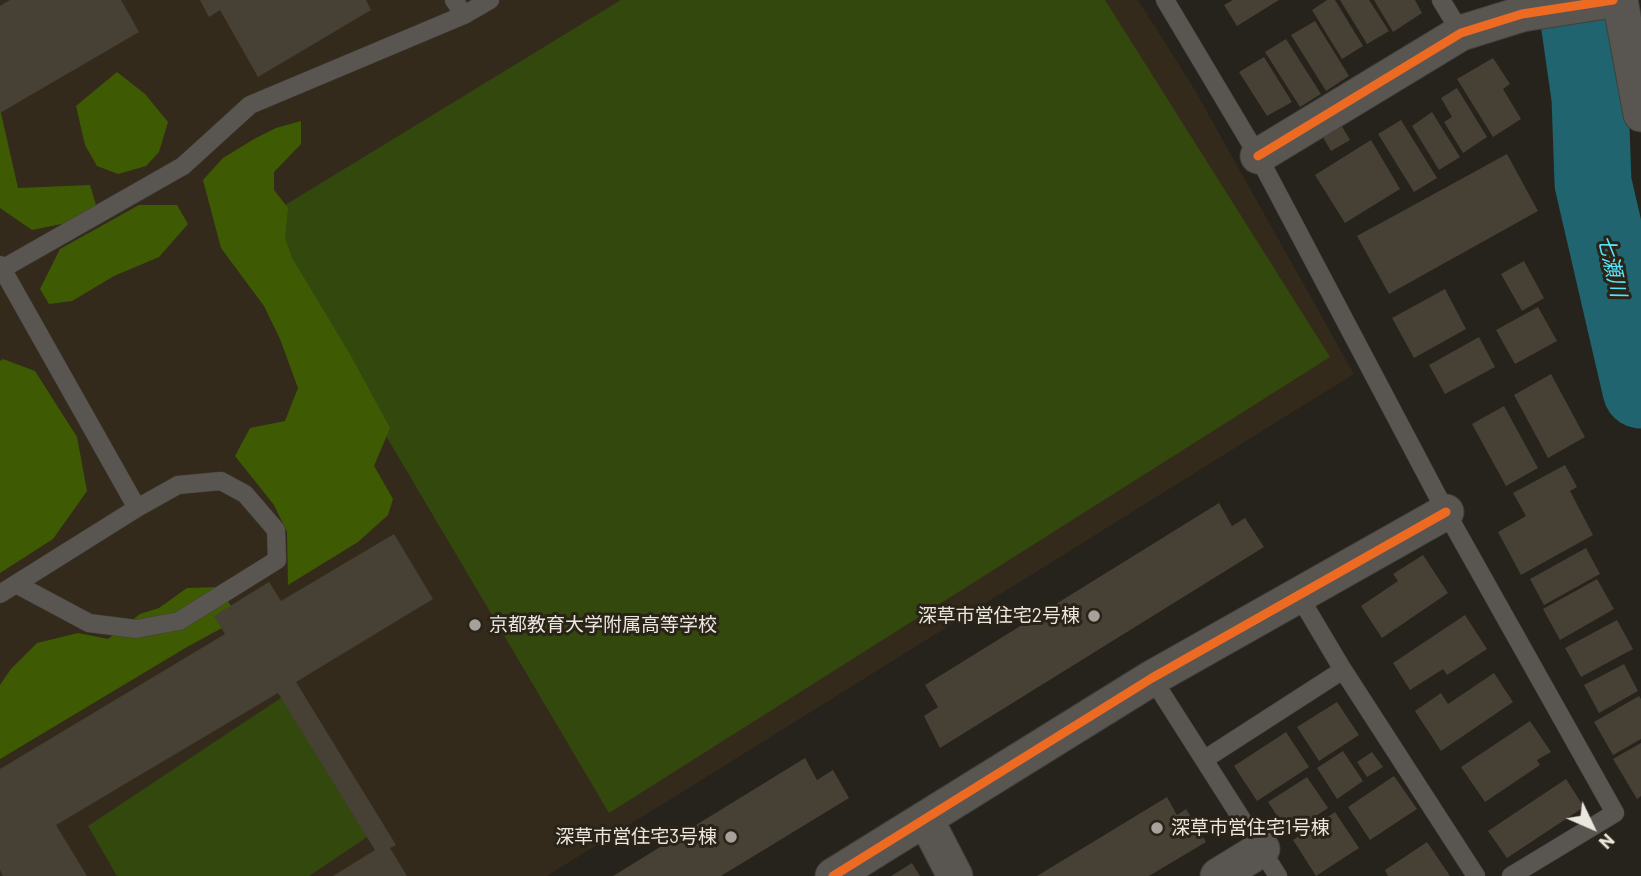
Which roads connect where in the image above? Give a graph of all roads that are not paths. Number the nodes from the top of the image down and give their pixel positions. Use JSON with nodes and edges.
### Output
{"nodes":[{"id":1,"x":490,"y":0,"type":"edge"},
{"id":2,"x":1165,"y":0,"type":"edge"},
{"id":3,"x":1441,"y":0,"type":"edge"},
{"id":4,"x":1609,"y":1,"type":"edge"},
{"id":5,"x":459,"y":8,"type":"edge"},
{"id":6,"x":1461,"y":33,"type":"junction"},
{"id":7,"x":1641,"y":114,"type":"edge"},
{"id":8,"x":1258,"y":156,"type":"junction"},
{"id":9,"x":1,"y":267,"type":"edge"},
{"id":10,"x":137,"y":508,"type":"junction"},
{"id":11,"x":1446,"y":512,"type":"junction"},
{"id":12,"x":16,"y":584,"type":"junction"},
{"id":13,"x":0,"y":594,"type":"edge"},
{"id":14,"x":1298,"y":596,"type":"junction"},
{"id":15,"x":1343,"y":670,"type":"junction"},
{"id":16,"x":1152,"y":678,"type":"junction"},
{"id":17,"x":1205,"y":759,"type":"junction"},
{"id":18,"x":926,"y":820,"type":"junction"},
{"id":19,"x":1270,"y":863,"type":"edge"},
{"id":20,"x":833,"y":876,"type":"edge"},
{"id":21,"x":955,"y":876,"type":"edge"},
{"id":22,"x":1219,"y":876,"type":"edge"},
{"id":23,"x":1476,"y":876,"type":"edge"},
{"id":24,"x":1511,"y":876,"type":"edge"}],
"edges":[{"from":1,"to":5,"type":"lane"},
{"from":2,"to":8,"type":"lane"},
{"from":3,"to":6,"type":"lane"},
{"from":4,"to":6,"type":"street"},
{"from":4,"to":7,"type":"street"},
{"from":5,"to":9,"type":"lane"},
{"from":6,"to":8,"type":"street"},
{"from":8,"to":11,"type":"lane"},
{"from":9,"to":10,"type":"lane"},
{"from":10,"to":12,"type":"lane"},
{"from":10,"to":12,"type":"lane"},
{"from":11,"to":14,"type":"street"},
{"from":11,"to":24,"type":"lane"},
{"from":12,"to":13,"type":"lane"},
{"from":14,"to":15,"type":"lane"},
{"from":14,"to":16,"type":"street"},
{"from":15,"to":17,"type":"lane"},
{"from":15,"to":23,"type":"lane"},
{"from":16,"to":17,"type":"lane"},
{"from":16,"to":18,"type":"street"},
{"from":17,"to":19,"type":"lane"},
{"from":18,"to":20,"type":"street"},
{"from":18,"to":21,"type":"street"},
{"from":19,"to":22,"type":"street"}]}
